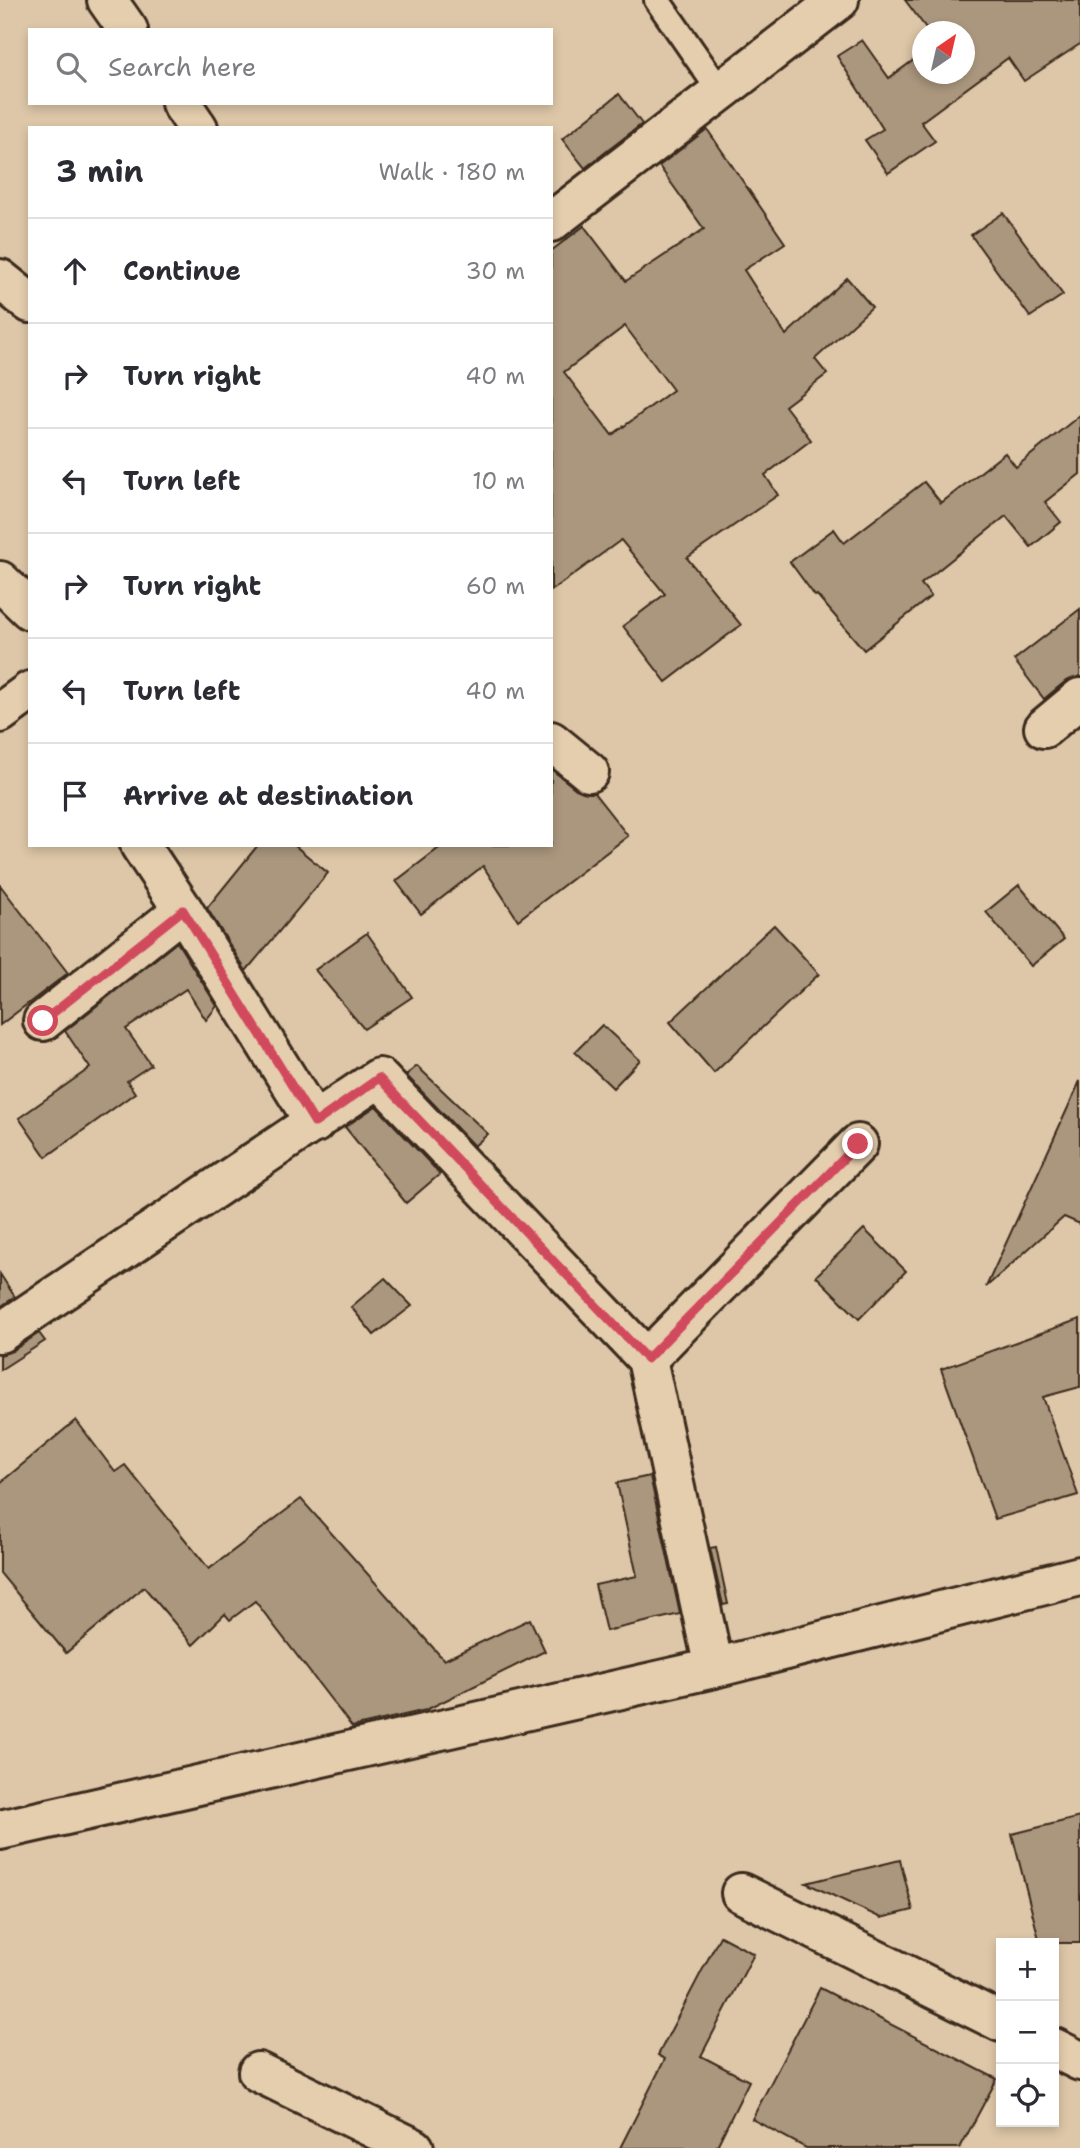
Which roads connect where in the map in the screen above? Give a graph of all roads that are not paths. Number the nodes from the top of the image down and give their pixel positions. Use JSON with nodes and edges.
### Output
{"nodes":[{"id":1,"x":107,"y":0,"type":"edge"},
{"id":2,"x":657,"y":0,"type":"edge"},
{"id":3,"x":839,"y":0,"type":"edge"},
{"id":4,"x":127,"y":28,"type":"edge"},
{"id":5,"x":720,"y":92,"type":"junction"},
{"id":6,"x":182,"y":105,"type":"edge"},
{"id":7,"x":197,"y":126,"type":"edge"},
{"id":8,"x":553,"y":220,"type":"edge"},
{"id":9,"x":0,"y":279,"type":"edge"},
{"id":10,"x":28,"y":301,"type":"edge"},
{"id":11,"x":0,"y":582,"type":"edge"},
{"id":12,"x":28,"y":608,"type":"edge"},
{"id":13,"x":28,"y":692,"type":"edge"},
{"id":14,"x":1080,"y":698,"type":"edge"},
{"id":15,"x":0,"y":713,"type":"edge"},
{"id":16,"x":1044,"y":728,"type":"dead end"},
{"id":17,"x":553,"y":743,"type":"edge"},
{"id":18,"x":589,"y":772,"type":"dead end"},
{"id":19,"x":140,"y":847,"type":"edge"},
{"id":20,"x":183,"y":910,"type":"junction"},
{"id":21,"x":43,"y":1021,"type":"dead end"},
{"id":22,"x":315,"y":1123,"type":"junction"},
{"id":23,"x":858,"y":1144,"type":"dead end"},
{"id":24,"x":0,"y":1333,"type":"edge"},
{"id":25,"x":647,"y":1359,"type":"junction"},
{"id":26,"x":1080,"y":1576,"type":"edge"},
{"id":27,"x":714,"y":1668,"type":"junction"},
{"id":28,"x":0,"y":1830,"type":"edge"},
{"id":29,"x":741,"y":1894,"type":"dead end"},
{"id":30,"x":996,"y":2020,"type":"edge"},
{"id":31,"x":1059,"y":2050,"type":"edge"},
{"id":32,"x":1080,"y":2061,"type":"edge"},
{"id":33,"x":258,"y":2072,"type":"dead end"},
{"id":34,"x":414,"y":2148,"type":"edge"}],
"edges":[{"from":1,"to":4,"type":"street"},
{"from":2,"to":5,"type":"lane"},
{"from":3,"to":5,"type":"street"},
{"from":5,"to":8,"type":"street"},
{"from":6,"to":7,"type":"street"},
{"from":9,"to":10,"type":"street"},
{"from":11,"to":12,"type":"street"},
{"from":13,"to":15,"type":"street"},
{"from":14,"to":16,"type":"street"},
{"from":17,"to":18,"type":"street"},
{"from":19,"to":20,"type":"street"},
{"from":20,"to":21,"type":"street"},
{"from":20,"to":22,"type":"street"},
{"from":22,"to":24,"type":"street"},
{"from":22,"to":25,"type":"street"},
{"from":23,"to":25,"type":"street"},
{"from":25,"to":27,"type":"street"},
{"from":26,"to":27,"type":"street"},
{"from":27,"to":28,"type":"street"},
{"from":29,"to":30,"type":"street"},
{"from":31,"to":32,"type":"street"},
{"from":33,"to":34,"type":"street"}]}
